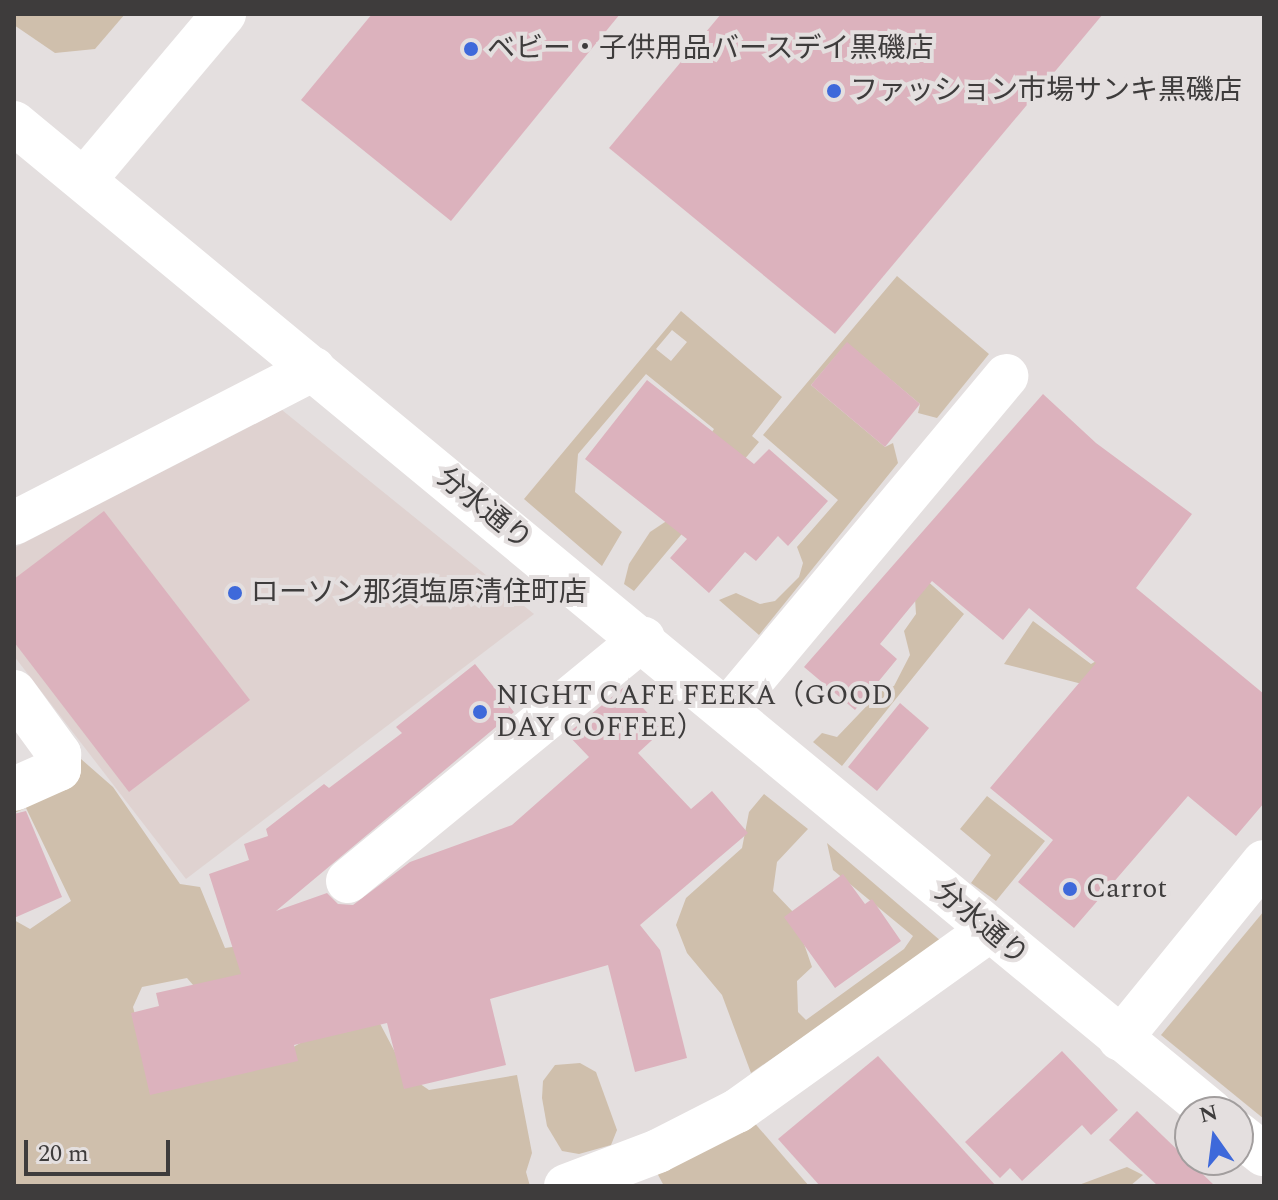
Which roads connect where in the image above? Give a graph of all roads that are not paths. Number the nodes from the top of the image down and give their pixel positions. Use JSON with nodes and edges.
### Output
{"nodes":[{"id":1,"x":224,"y":14,"type":"edge"},
{"id":2,"x":14,"y":123,"type":"edge"},
{"id":3,"x":85,"y":179,"type":"junction"},
{"id":4,"x":314,"y":369,"type":"junction"},
{"id":5,"x":1006,"y":376,"type":"dead end"},
{"id":6,"x":14,"y":523,"type":"edge"},
{"id":7,"x":643,"y":639,"type":"junction"},
{"id":8,"x":14,"y":692,"type":"edge"},
{"id":9,"x":728,"y":709,"type":"junction"},
{"id":10,"x":14,"y":789,"type":"edge"},
{"id":11,"x":1264,"y":862,"type":"edge"},
{"id":12,"x":348,"y":881,"type":"dead end"},
{"id":13,"x":988,"y":931,"type":"junction"},
{"id":14,"x":1120,"y":1039,"type":"junction"},
{"id":15,"x":1191,"y":1096,"type":"edge"},
{"id":16,"x":566,"y":1186,"type":"edge"}],
"edges":[{"from":1,"to":3,"type":"street"},
{"from":2,"to":3,"type":"street","name":"分水通り"},
{"from":3,"to":4,"type":"street","name":"分水通り"},
{"from":4,"to":6,"type":"street"},
{"from":4,"to":7,"type":"street","name":"分水通り"},
{"from":5,"to":9,"type":"street"},
{"from":7,"to":9,"type":"street","name":"分水通り"},
{"from":7,"to":12,"type":"street"},
{"from":8,"to":10,"type":"street"},
{"from":9,"to":13,"type":"street","name":"分水通り"},
{"from":11,"to":14,"type":"street"},
{"from":13,"to":14,"type":"street","name":"分水通り"},
{"from":13,"to":16,"type":"street"},
{"from":14,"to":15,"type":"street","name":"分水通り"}]}
